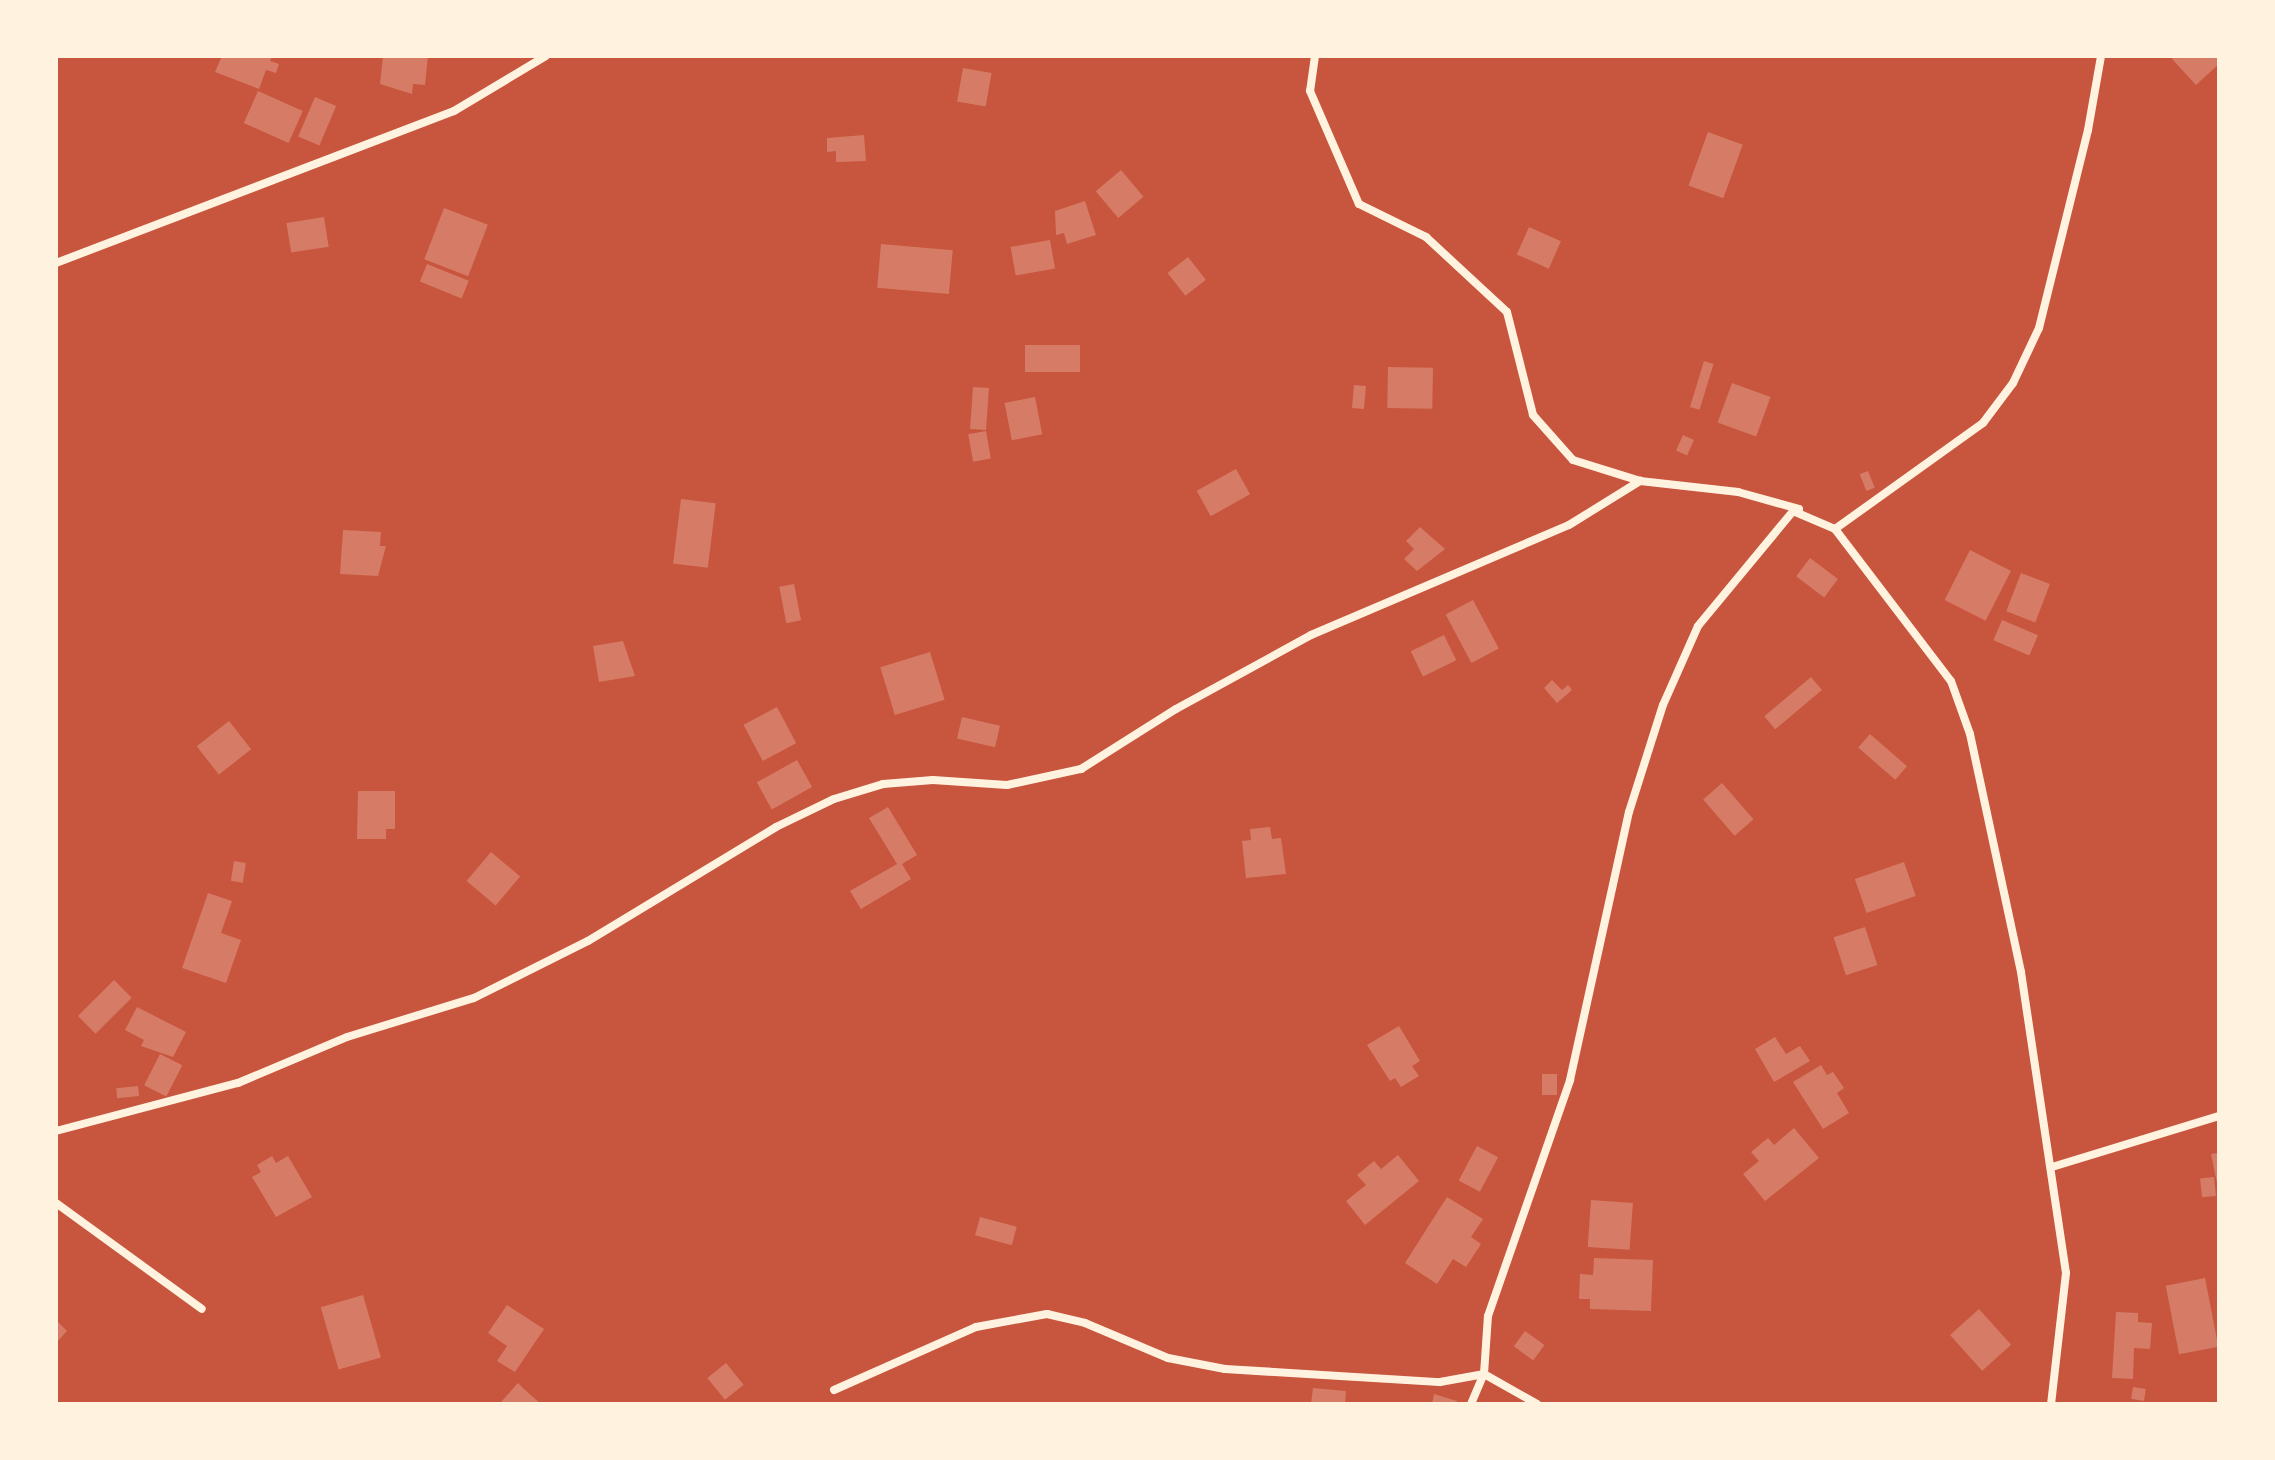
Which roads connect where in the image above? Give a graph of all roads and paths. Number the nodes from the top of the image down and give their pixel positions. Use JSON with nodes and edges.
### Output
{"nodes":[{"id":1,"x":546,"y":56,"type":"edge"},
{"id":2,"x":1315,"y":56,"type":"edge"},
{"id":3,"x":2101,"y":56,"type":"edge"},
{"id":4,"x":56,"y":263,"type":"edge"},
{"id":5,"x":1640,"y":481,"type":"junction"},
{"id":6,"x":1793,"y":511,"type":"junction"},
{"id":7,"x":1835,"y":529,"type":"junction"},
{"id":8,"x":2219,"y":1116,"type":"edge"},
{"id":9,"x":56,"y":1131,"type":"edge"},
{"id":10,"x":2052,"y":1167,"type":"junction"},
{"id":11,"x":56,"y":1203,"type":"edge"},
{"id":12,"x":202,"y":1309,"type":"dead end"},
{"id":13,"x":1484,"y":1374,"type":"junction"},
{"id":14,"x":834,"y":1390,"type":"dead end"},
{"id":15,"x":1471,"y":1404,"type":"edge"},
{"id":16,"x":1537,"y":1404,"type":"edge"},
{"id":17,"x":2051,"y":1404,"type":"edge"}],
"edges":[{"from":1,"to":4,"type":"street"},
{"from":2,"to":5,"type":"street"},
{"from":3,"to":7,"type":"street"},
{"from":5,"to":6,"type":"street"},
{"from":5,"to":9,"type":"street"},
{"from":6,"to":7,"type":"street"},
{"from":6,"to":13,"type":"street"},
{"from":7,"to":10,"type":"street"},
{"from":8,"to":10,"type":"street"},
{"from":10,"to":17,"type":"street"},
{"from":11,"to":12,"type":"street"},
{"from":13,"to":14,"type":"street"},
{"from":13,"to":15,"type":"street"},
{"from":13,"to":16,"type":"street"}]}
